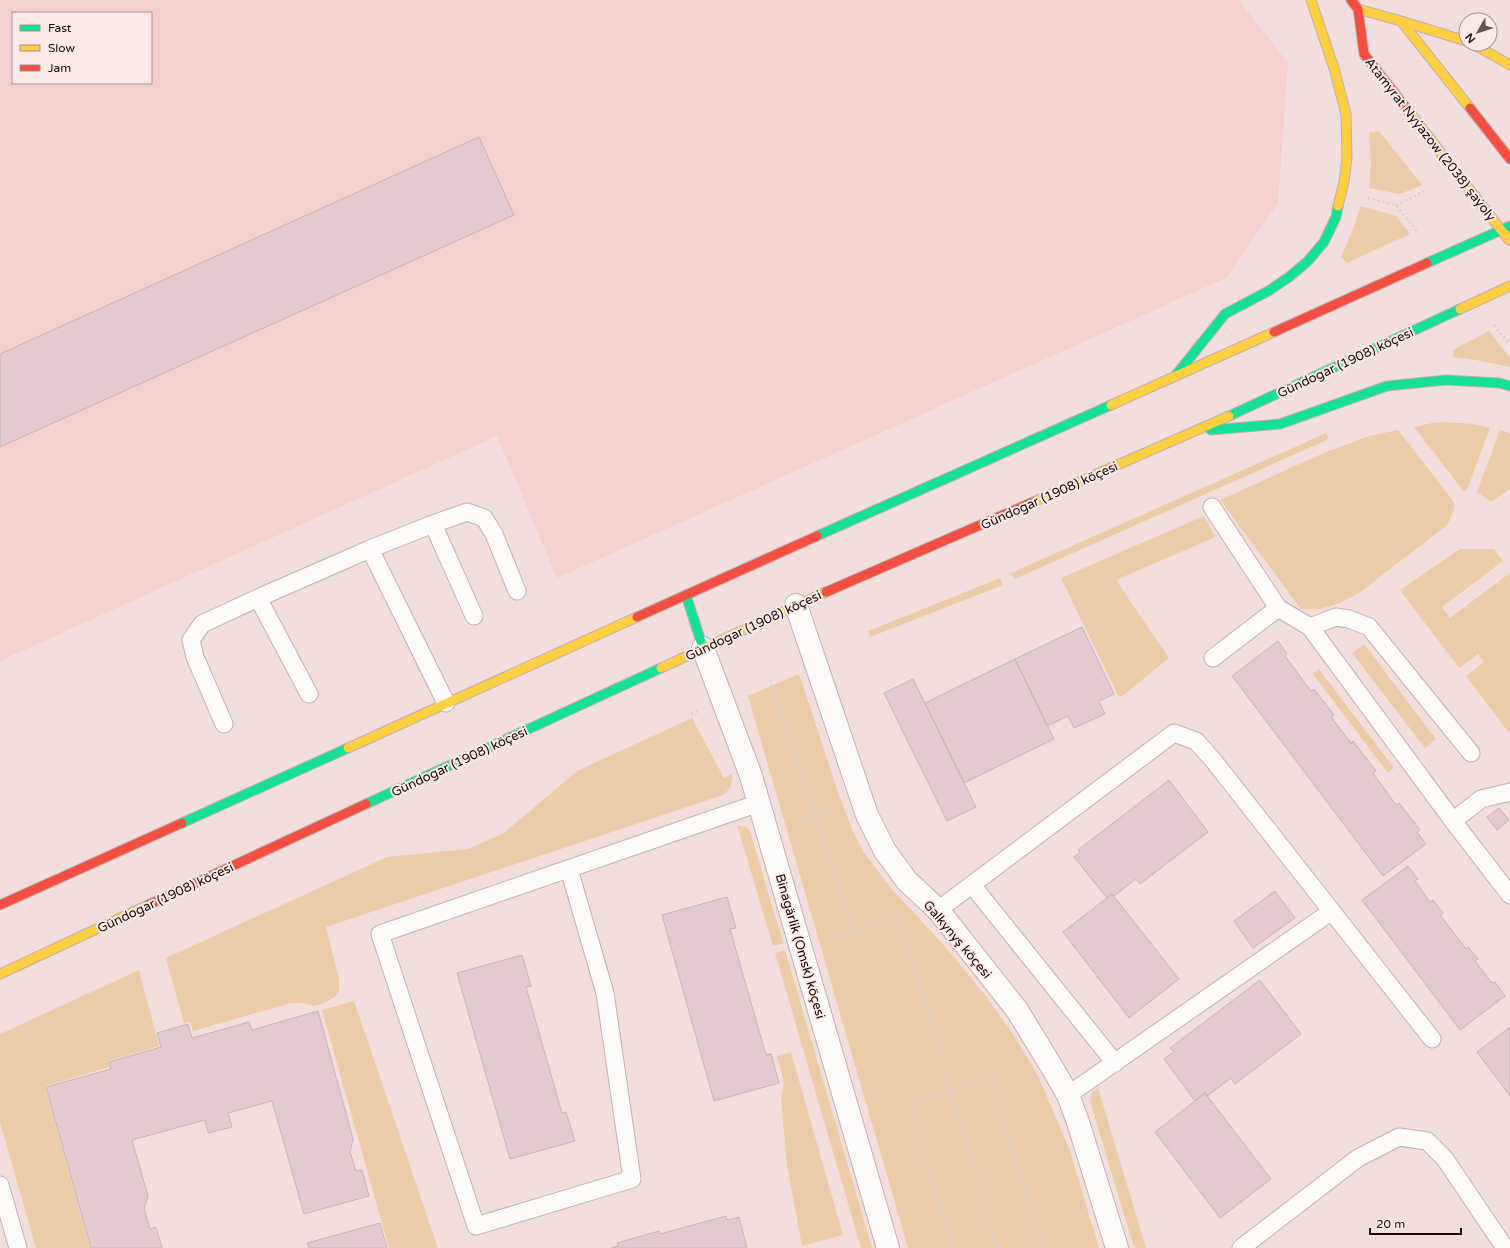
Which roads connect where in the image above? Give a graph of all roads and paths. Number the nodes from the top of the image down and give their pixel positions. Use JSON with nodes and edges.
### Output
{"nodes":[{"id":1,"x":1311,"y":0,"type":"edge"},
{"id":2,"x":1351,"y":0,"type":"edge"},
{"id":3,"x":1358,"y":9,"type":"junction"},
{"id":4,"x":1401,"y":22,"type":"junction"},
{"id":5,"x":1458,"y":39,"type":"edge"},
{"id":6,"x":1487,"y":52,"type":"edge"},
{"id":7,"x":1510,"y":65,"type":"edge"},
{"id":8,"x":1510,"y":159,"type":"edge"},
{"id":9,"x":1427,"y":190,"type":"dead end"},
{"id":10,"x":1364,"y":196,"type":"dead end"},
{"id":11,"x":1396,"y":205,"type":"junction"},
{"id":12,"x":1506,"y":227,"type":"edge"},
{"id":13,"x":1417,"y":231,"type":"dead end"},
{"id":14,"x":1510,"y":240,"type":"edge"},
{"id":15,"x":1510,"y":286,"type":"edge"},
{"id":16,"x":1494,"y":325,"type":"dead end"},
{"id":17,"x":1510,"y":346,"type":"edge"},
{"id":18,"x":1174,"y":377,"type":"junction"},
{"id":19,"x":1510,"y":386,"type":"edge"},
{"id":20,"x":1196,"y":431,"type":"junction"},
{"id":21,"x":1212,"y":507,"type":"dead end"},
{"id":22,"x":432,"y":524,"type":"junction"},
{"id":23,"x":370,"y":549,"type":"junction"},
{"id":24,"x":517,"y":591,"type":"dead end"},
{"id":25,"x":686,"y":595,"type":"junction"},
{"id":26,"x":258,"y":598,"type":"junction"},
{"id":27,"x":796,"y":605,"type":"junction"},
{"id":28,"x":1278,"y":608,"type":"junction"},
{"id":29,"x":474,"y":616,"type":"dead end"},
{"id":30,"x":1310,"y":627,"type":"junction"},
{"id":31,"x":703,"y":648,"type":"junction"},
{"id":32,"x":1213,"y":658,"type":"dead end"},
{"id":33,"x":770,"y":680,"type":"dead end"},
{"id":34,"x":308,"y":694,"type":"dead end"},
{"id":35,"x":446,"y":703,"type":"junction"},
{"id":36,"x":224,"y":724,"type":"dead end"},
{"id":37,"x":1471,"y":753,"type":"dead end"},
{"id":38,"x":1510,"y":792,"type":"edge"},
{"id":39,"x":759,"y":803,"type":"junction"},
{"id":40,"x":842,"y":806,"type":"dead end"},
{"id":41,"x":815,"y":815,"type":"junction"},
{"id":42,"x":1453,"y":821,"type":"junction"},
{"id":43,"x":786,"y":825,"type":"dead end"},
{"id":44,"x":569,"y":869,"type":"junction"},
{"id":45,"x":972,"y":885,"type":"junction"},
{"id":46,"x":1510,"y":895,"type":"edge"},
{"id":47,"x":0,"y":905,"type":"edge"},
{"id":48,"x":902,"y":910,"type":"dead end"},
{"id":49,"x":938,"y":910,"type":"junction"},
{"id":50,"x":1332,"y":911,"type":"junction"},
{"id":51,"x":899,"y":915,"type":"junction"},
{"id":52,"x":853,"y":930,"type":"junction"},
{"id":53,"x":820,"y":941,"type":"dead end"},
{"id":54,"x":0,"y":974,"type":"edge"},
{"id":55,"x":1432,"y":1039,"type":"dead end"},
{"id":56,"x":1115,"y":1063,"type":"junction"},
{"id":57,"x":951,"y":1090,"type":"junction"},
{"id":58,"x":1068,"y":1095,"type":"junction"},
{"id":59,"x":0,"y":1185,"type":"edge"},
{"id":60,"x":18,"y":1248,"type":"edge"},
{"id":61,"x":888,"y":1248,"type":"edge"},
{"id":62,"x":953,"y":1248,"type":"edge"},
{"id":63,"x":998,"y":1248,"type":"edge"},
{"id":64,"x":1042,"y":1248,"type":"edge"},
{"id":65,"x":1117,"y":1248,"type":"edge"},
{"id":66,"x":1241,"y":1248,"type":"edge"},
{"id":67,"x":1505,"y":1248,"type":"edge"}],
"edges":[{"from":1,"to":18,"type":"main road"},
{"from":2,"to":3,"type":"main road"},
{"from":3,"to":4,"type":"main road"},
{"from":3,"to":12,"type":"main road","name":"Atamyrat Nyýazow (2038) şaýoly"},
{"from":4,"to":5,"type":"main road"},
{"from":4,"to":8,"type":"main road"},
{"from":6,"to":7,"type":"main road"},
{"from":9,"to":11,"type":"path"},
{"from":10,"to":11,"type":"path"},
{"from":11,"to":13,"type":"path"},
{"from":12,"to":14,"type":"main road","name":"Atamyrat Nyýazow (2038) şaýoly"},
{"from":12,"to":18,"type":"main road"},
{"from":15,"to":20,"type":"main road","name":"Gündogar (1908) köçesi"},
{"from":16,"to":17,"type":"path"},
{"from":18,"to":25,"type":"main road"},
{"from":19,"to":20,"type":"main road"},
{"from":20,"to":27,"type":"main road","name":"Gündogar (1908) köçesi"},
{"from":21,"to":28,"type":"lane"},
{"from":22,"to":23,"type":"lane"},
{"from":22,"to":24,"type":"lane"},
{"from":22,"to":29,"type":"lane"},
{"from":23,"to":26,"type":"lane"},
{"from":23,"to":35,"type":"lane"},
{"from":25,"to":31,"type":"main road"},
{"from":25,"to":35,"type":"main road"},
{"from":26,"to":34,"type":"lane"},
{"from":26,"to":36,"type":"lane"},
{"from":27,"to":31,"type":"main road","name":"Gündogar (1908) köçesi"},
{"from":27,"to":49,"type":"street","name":"Galkynyş köçesi"},
{"from":28,"to":30,"type":"lane"},
{"from":28,"to":32,"type":"lane"},
{"from":30,"to":37,"type":"lane"},
{"from":30,"to":42,"type":"lane"},
{"from":31,"to":39,"type":"street","name":"Binagärlik (Omsk) köçesi"},
{"from":31,"to":54,"type":"main road","name":"Gündogar (1908) köçesi"},
{"from":33,"to":41,"type":"path"},
{"from":35,"to":47,"type":"main road"},
{"from":38,"to":42,"type":"lane"},
{"from":39,"to":44,"type":"lane"},
{"from":39,"to":61,"type":"street","name":"Binagärlik (Omsk) köçesi"},
{"from":40,"to":41,"type":"path"},
{"from":41,"to":43,"type":"path"},
{"from":41,"to":52,"type":"path"},
{"from":42,"to":46,"type":"lane"},
{"from":44,"to":44,"type":"lane"},
{"from":45,"to":49,"type":"lane"},
{"from":45,"to":50,"type":"lane"},
{"from":45,"to":56,"type":"lane"},
{"from":48,"to":51,"type":"path"},
{"from":49,"to":58,"type":"street","name":"Galkynyş köçesi"},
{"from":50,"to":55,"type":"lane"},
{"from":50,"to":56,"type":"lane"},
{"from":51,"to":52,"type":"path"},
{"from":51,"to":57,"type":"path"},
{"from":52,"to":53,"type":"path"},
{"from":56,"to":58,"type":"lane"},
{"from":57,"to":62,"type":"path"},
{"from":57,"to":63,"type":"path"},
{"from":57,"to":64,"type":"path"},
{"from":58,"to":65,"type":"street","name":"Galkynyş köçesi"},
{"from":59,"to":60,"type":"lane"},
{"from":66,"to":67,"type":"lane"}]}
